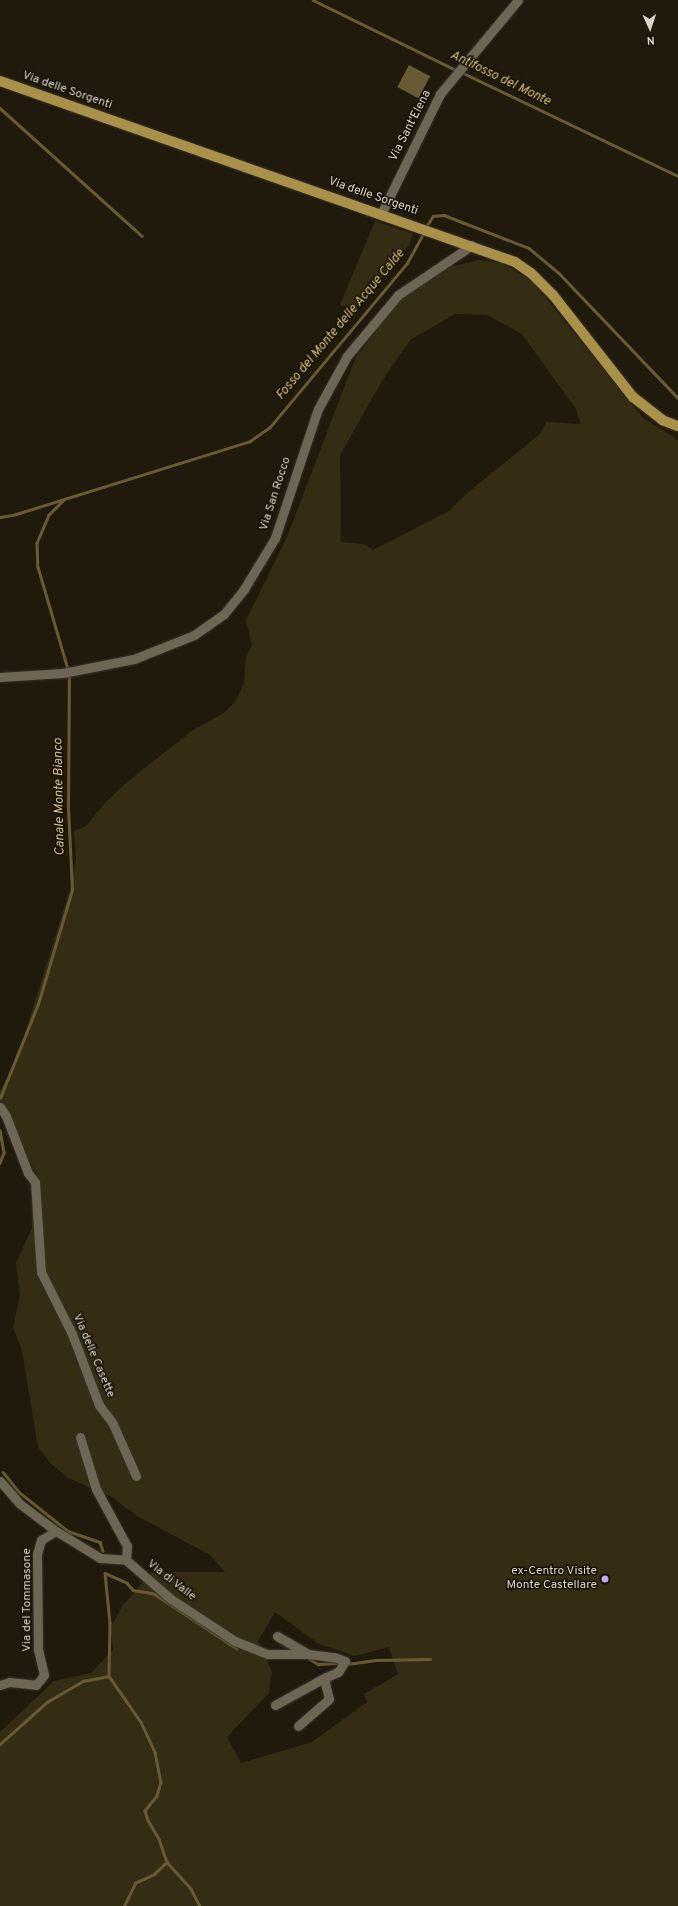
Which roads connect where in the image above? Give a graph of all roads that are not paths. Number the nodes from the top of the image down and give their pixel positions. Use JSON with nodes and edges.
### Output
{"nodes":[{"id":1,"x":518,"y":0,"type":"edge"},
{"id":2,"x":0,"y":81,"type":"edge"},
{"id":3,"x":381,"y":214,"type":"junction"},
{"id":4,"x":472,"y":245,"type":"junction"},
{"id":5,"x":678,"y":426,"type":"edge"},
{"id":6,"x":0,"y":677,"type":"edge"},
{"id":7,"x":1,"y":1108,"type":"edge"},
{"id":8,"x":80,"y":1437,"type":"dead end"},
{"id":9,"x":136,"y":1476,"type":"dead end"},
{"id":10,"x":0,"y":1481,"type":"edge"},
{"id":11,"x":56,"y":1531,"type":"junction"},
{"id":12,"x":126,"y":1560,"type":"junction"},
{"id":13,"x":277,"y":1636,"type":"dead end"},
{"id":14,"x":308,"y":1654,"type":"junction"},
{"id":15,"x":326,"y":1677,"type":"junction"},
{"id":16,"x":0,"y":1685,"type":"edge"},
{"id":17,"x":275,"y":1705,"type":"dead end"},
{"id":18,"x":298,"y":1726,"type":"dead end"}],
"edges":[{"from":1,"to":3,"type":"street","name":"Via Sant'Elena"},
{"from":2,"to":3,"type":"main road","name":"Via delle Sorgenti"},
{"from":3,"to":4,"type":"main road","name":"Via delle Sorgenti"},
{"from":4,"to":5,"type":"main road","name":"Via delle Sorgenti"},
{"from":4,"to":6,"type":"street","name":"Via San Rocco"},
{"from":7,"to":9,"type":"street","name":"Via delle Casette"},
{"from":8,"to":12,"type":"street"},
{"from":10,"to":11,"type":"street"},
{"from":11,"to":12,"type":"street"},
{"from":11,"to":16,"type":"street","name":"Via del Tommasone"},
{"from":12,"to":14,"type":"street","name":"Via di Valle"},
{"from":13,"to":14,"type":"street"},
{"from":14,"to":15,"type":"street","name":"Via di Valle"},
{"from":15,"to":17,"type":"street"},
{"from":15,"to":18,"type":"street"}]}
